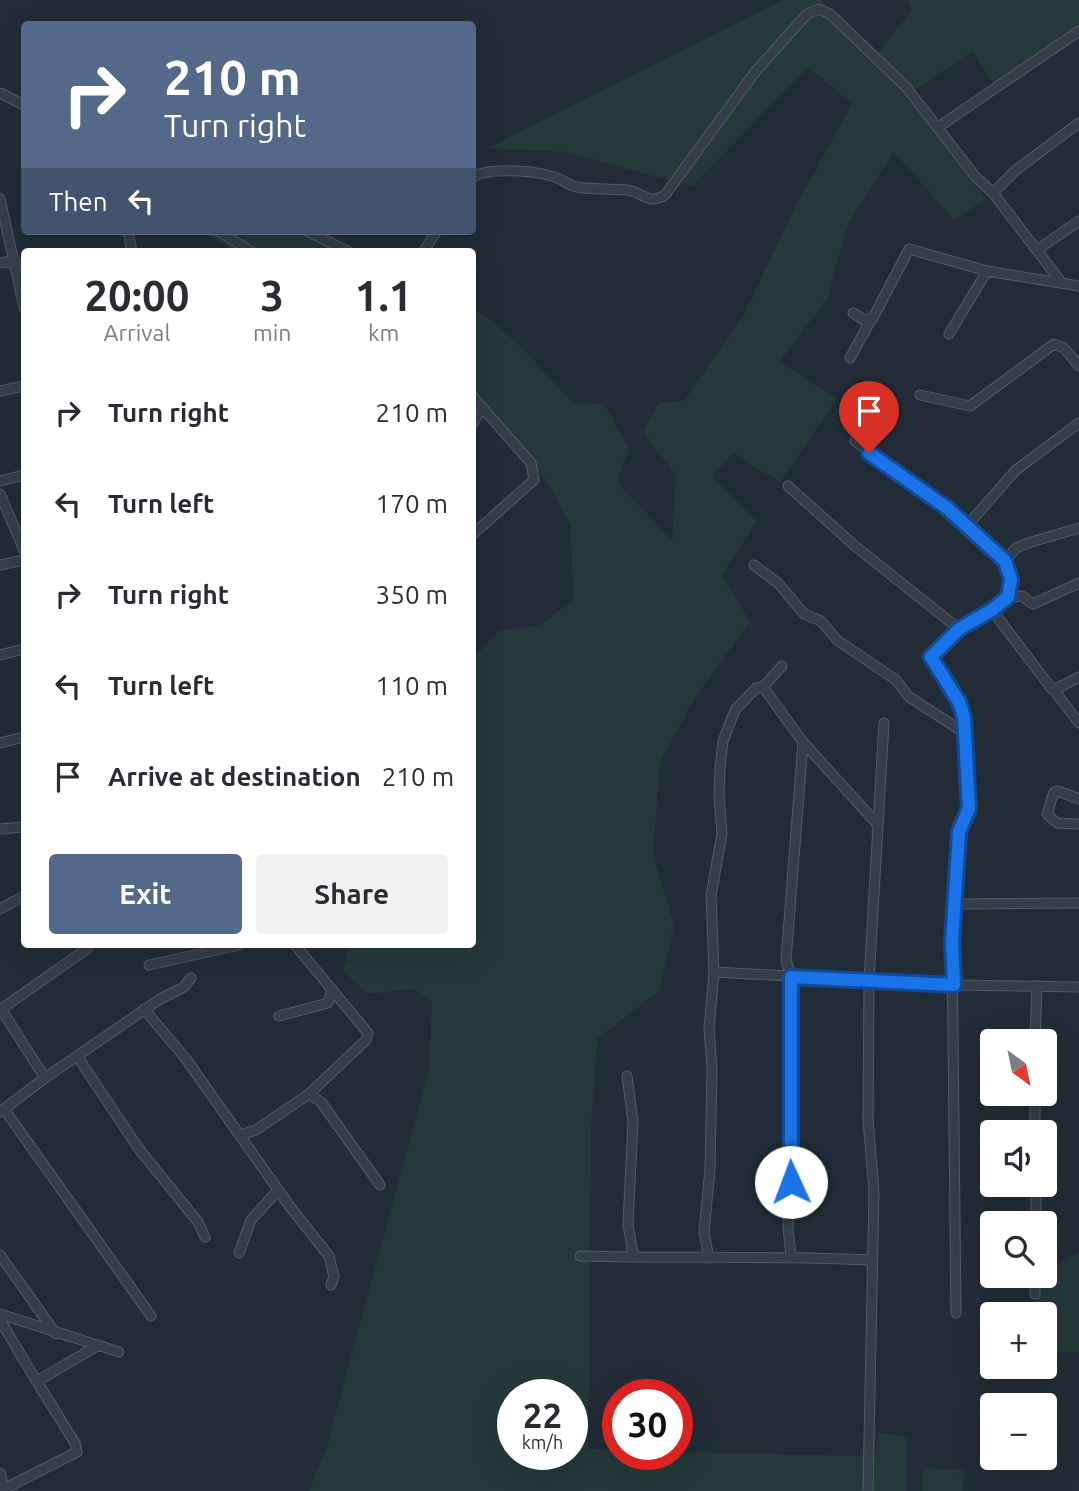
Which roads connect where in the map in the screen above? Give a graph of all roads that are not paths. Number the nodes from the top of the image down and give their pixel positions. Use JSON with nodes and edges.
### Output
{"nodes":[{"id":1,"x":1079,"y":31,"type":"edge"},
{"id":2,"x":0,"y":93,"type":"edge"},
{"id":3,"x":21,"y":104,"type":"edge"},
{"id":4,"x":1079,"y":122,"type":"edge"},
{"id":5,"x":937,"y":128,"type":"junction"},
{"id":6,"x":476,"y":175,"type":"edge"},
{"id":7,"x":993,"y":193,"type":"junction"},
{"id":8,"x":0,"y":199,"type":"edge"},
{"id":9,"x":1079,"y":221,"type":"edge"},
{"id":10,"x":224,"y":235,"type":"edge"},
{"id":11,"x":315,"y":235,"type":"edge"},
{"id":12,"x":246,"y":248,"type":"edge"},
{"id":13,"x":341,"y":248,"type":"edge"},
{"id":14,"x":1037,"y":250,"type":"junction"},
{"id":15,"x":15,"y":261,"type":"junction"},
{"id":16,"x":0,"y":263,"type":"edge"},
{"id":17,"x":987,"y":271,"type":"junction"},
{"id":18,"x":1061,"y":282,"type":"junction"},
{"id":19,"x":1079,"y":286,"type":"edge"},
{"id":20,"x":21,"y":290,"type":"edge"},
{"id":21,"x":853,"y":313,"type":"dead end"},
{"id":22,"x":871,"y":320,"type":"junction"},
{"id":23,"x":949,"y":334,"type":"dead end"},
{"id":24,"x":850,"y":358,"type":"dead end"},
{"id":25,"x":1079,"y":366,"type":"edge"},
{"id":26,"x":21,"y":387,"type":"edge"},
{"id":27,"x":0,"y":391,"type":"edge"},
{"id":28,"x":920,"y":395,"type":"dead end"},
{"id":29,"x":476,"y":401,"type":"edge"},
{"id":30,"x":482,"y":408,"type":"junction"},
{"id":31,"x":476,"y":418,"type":"edge"},
{"id":32,"x":1079,"y":423,"type":"edge"},
{"id":33,"x":855,"y":442,"type":"dead end"},
{"id":34,"x":21,"y":476,"type":"edge"},
{"id":35,"x":0,"y":481,"type":"edge"},
{"id":36,"x":788,"y":486,"type":"dead end"},
{"id":37,"x":0,"y":494,"type":"edge"},
{"id":38,"x":966,"y":527,"type":"junction"},
{"id":39,"x":1079,"y":528,"type":"edge"},
{"id":40,"x":476,"y":531,"type":"edge"},
{"id":41,"x":21,"y":543,"type":"edge"},
{"id":42,"x":21,"y":561,"type":"edge"},
{"id":43,"x":1005,"y":561,"type":"junction"},
{"id":44,"x":0,"y":565,"type":"edge"},
{"id":45,"x":754,"y":565,"type":"dead end"},
{"id":46,"x":1079,"y":583,"type":"edge"},
{"id":47,"x":1008,"y":597,"type":"junction"},
{"id":48,"x":992,"y":610,"type":"junction"},
{"id":49,"x":959,"y":629,"type":"junction"},
{"id":50,"x":21,"y":650,"type":"edge"},
{"id":51,"x":0,"y":655,"type":"edge"},
{"id":52,"x":782,"y":666,"type":"dead end"},
{"id":53,"x":1079,"y":677,"type":"edge"},
{"id":54,"x":763,"y":687,"type":"junction"},
{"id":55,"x":1054,"y":690,"type":"junction"},
{"id":56,"x":884,"y":723,"type":"dead end"},
{"id":57,"x":1079,"y":723,"type":"edge"},
{"id":58,"x":962,"y":731,"type":"junction"},
{"id":59,"x":21,"y":738,"type":"edge"},
{"id":60,"x":803,"y":742,"type":"junction"},
{"id":61,"x":0,"y":743,"type":"edge"},
{"id":62,"x":1079,"y":799,"type":"edge"},
{"id":63,"x":878,"y":824,"type":"junction"},
{"id":64,"x":1079,"y":824,"type":"edge"},
{"id":65,"x":21,"y":827,"type":"edge"},
{"id":66,"x":0,"y":829,"type":"edge"},
{"id":67,"x":21,"y":898,"type":"edge"},
{"id":68,"x":1079,"y":903,"type":"edge"},
{"id":69,"x":953,"y":904,"type":"junction"},
{"id":70,"x":0,"y":909,"type":"edge"},
{"id":71,"x":89,"y":948,"type":"dead end"},
{"id":72,"x":226,"y":948,"type":"edge"},
{"id":73,"x":297,"y":948,"type":"edge"},
{"id":74,"x":149,"y":965,"type":"dead end"},
{"id":75,"x":713,"y":972,"type":"junction"},
{"id":76,"x":791,"y":977,"type":"junction"},
{"id":77,"x":191,"y":978,"type":"dead end"},
{"id":78,"x":869,"y":980,"type":"junction"},
{"id":79,"x":954,"y":985,"type":"junction"},
{"id":80,"x":1037,"y":986,"type":"junction"},
{"id":81,"x":1079,"y":986,"type":"edge"},
{"id":82,"x":332,"y":990,"type":"junction"},
{"id":83,"x":144,"y":1009,"type":"junction"},
{"id":84,"x":0,"y":1010,"type":"edge"},
{"id":85,"x":279,"y":1016,"type":"dead end"},
{"id":86,"x":1035,"y":1029,"type":"edge"},
{"id":87,"x":77,"y":1056,"type":"junction"},
{"id":88,"x":627,"y":1076,"type":"dead end"},
{"id":89,"x":45,"y":1078,"type":"junction"},
{"id":90,"x":309,"y":1094,"type":"junction"},
{"id":91,"x":2,"y":1110,"type":"edge"},
{"id":92,"x":240,"y":1135,"type":"junction"},
{"id":93,"x":380,"y":1185,"type":"dead end"},
{"id":94,"x":278,"y":1190,"type":"junction"},
{"id":95,"x":205,"y":1237,"type":"dead end"},
{"id":96,"x":239,"y":1253,"type":"dead end"},
{"id":97,"x":0,"y":1255,"type":"edge"},
{"id":98,"x":633,"y":1255,"type":"junction"},
{"id":99,"x":580,"y":1256,"type":"dead end"},
{"id":100,"x":791,"y":1256,"type":"junction"},
{"id":101,"x":709,"y":1258,"type":"junction"},
{"id":102,"x":872,"y":1260,"type":"junction"},
{"id":103,"x":331,"y":1285,"type":"dead end"},
{"id":104,"x":1035,"y":1288,"type":"edge"},
{"id":105,"x":1035,"y":1294,"type":"dead end"},
{"id":106,"x":956,"y":1313,"type":"dead end"},
{"id":107,"x":0,"y":1314,"type":"edge"},
{"id":108,"x":151,"y":1316,"type":"dead end"},
{"id":109,"x":0,"y":1320,"type":"edge"},
{"id":110,"x":57,"y":1335,"type":"junction"},
{"id":111,"x":97,"y":1346,"type":"junction"},
{"id":112,"x":119,"y":1353,"type":"dead end"},
{"id":113,"x":34,"y":1377,"type":"junction"},
{"id":114,"x":0,"y":1473,"type":"edge"},
{"id":115,"x":6,"y":1489,"type":"edge"},
{"id":116,"x":868,"y":1491,"type":"edge"}],
"edges":[{"from":1,"to":5,"type":"street"},
{"from":2,"to":3,"type":"street"},
{"from":4,"to":7,"type":"street"},
{"from":5,"to":6,"type":"street"},
{"from":5,"to":7,"type":"street"},
{"from":7,"to":14,"type":"street"},
{"from":8,"to":15,"type":"street"},
{"from":9,"to":14,"type":"street"},
{"from":10,"to":12,"type":"street"},
{"from":11,"to":13,"type":"street"},
{"from":14,"to":18,"type":"street"},
{"from":15,"to":16,"type":"street"},
{"from":15,"to":20,"type":"street"},
{"from":17,"to":18,"type":"street"},
{"from":17,"to":22,"type":"street"},
{"from":17,"to":23,"type":"street"},
{"from":18,"to":19,"type":"street"},
{"from":21,"to":22,"type":"street"},
{"from":22,"to":24,"type":"street"},
{"from":25,"to":28,"type":"street"},
{"from":26,"to":27,"type":"street"},
{"from":29,"to":30,"type":"street"},
{"from":30,"to":31,"type":"street"},
{"from":30,"to":40,"type":"street"},
{"from":32,"to":38,"type":"street"},
{"from":33,"to":38,"type":"street"},
{"from":34,"to":35,"type":"street"},
{"from":36,"to":49,"type":"street"},
{"from":37,"to":41,"type":"street"},
{"from":38,"to":43,"type":"street"},
{"from":39,"to":43,"type":"street"},
{"from":42,"to":44,"type":"street"},
{"from":43,"to":47,"type":"street"},
{"from":45,"to":58,"type":"street"},
{"from":46,"to":47,"type":"street"},
{"from":47,"to":48,"type":"street"},
{"from":48,"to":49,"type":"street"},
{"from":48,"to":55,"type":"street"},
{"from":49,"to":58,"type":"street"},
{"from":50,"to":51,"type":"street"},
{"from":52,"to":54,"type":"street"},
{"from":53,"to":55,"type":"street"},
{"from":54,"to":60,"type":"street"},
{"from":54,"to":75,"type":"street"},
{"from":55,"to":57,"type":"street"},
{"from":56,"to":63,"type":"street"},
{"from":58,"to":69,"type":"street"},
{"from":59,"to":61,"type":"street"},
{"from":60,"to":63,"type":"street"},
{"from":60,"to":76,"type":"street"},
{"from":62,"to":64,"type":"street"},
{"from":63,"to":78,"type":"street"},
{"from":65,"to":66,"type":"street"},
{"from":67,"to":70,"type":"street"},
{"from":68,"to":69,"type":"street"},
{"from":69,"to":79,"type":"street"},
{"from":71,"to":84,"type":"street"},
{"from":72,"to":74,"type":"street"},
{"from":73,"to":82,"type":"street"},
{"from":75,"to":76,"type":"street"},
{"from":75,"to":101,"type":"street"},
{"from":76,"to":78,"type":"street"},
{"from":76,"to":100,"type":"street"},
{"from":77,"to":83,"type":"street"},
{"from":78,"to":79,"type":"street"},
{"from":78,"to":102,"type":"street"},
{"from":79,"to":80,"type":"street"},
{"from":79,"to":106,"type":"street"},
{"from":80,"to":81,"type":"street"},
{"from":80,"to":86,"type":"street"},
{"from":82,"to":85,"type":"street"},
{"from":82,"to":90,"type":"street"},
{"from":83,"to":87,"type":"street"},
{"from":83,"to":92,"type":"street"},
{"from":84,"to":89,"type":"street"},
{"from":87,"to":89,"type":"street"},
{"from":87,"to":95,"type":"street"},
{"from":88,"to":98,"type":"street"},
{"from":89,"to":91,"type":"street"},
{"from":90,"to":92,"type":"street"},
{"from":90,"to":93,"type":"street"},
{"from":91,"to":108,"type":"street"},
{"from":92,"to":94,"type":"street"},
{"from":94,"to":96,"type":"street"},
{"from":94,"to":103,"type":"street"},
{"from":97,"to":110,"type":"street"},
{"from":98,"to":99,"type":"street"},
{"from":98,"to":101,"type":"street"},
{"from":100,"to":101,"type":"street"},
{"from":100,"to":102,"type":"street"},
{"from":102,"to":116,"type":"street"},
{"from":104,"to":105,"type":"street"},
{"from":107,"to":110,"type":"street"},
{"from":109,"to":113,"type":"street"},
{"from":110,"to":111,"type":"street"},
{"from":111,"to":112,"type":"street"},
{"from":111,"to":113,"type":"street"},
{"from":113,"to":115,"type":"street"},
{"from":114,"to":115,"type":"street"}]}
